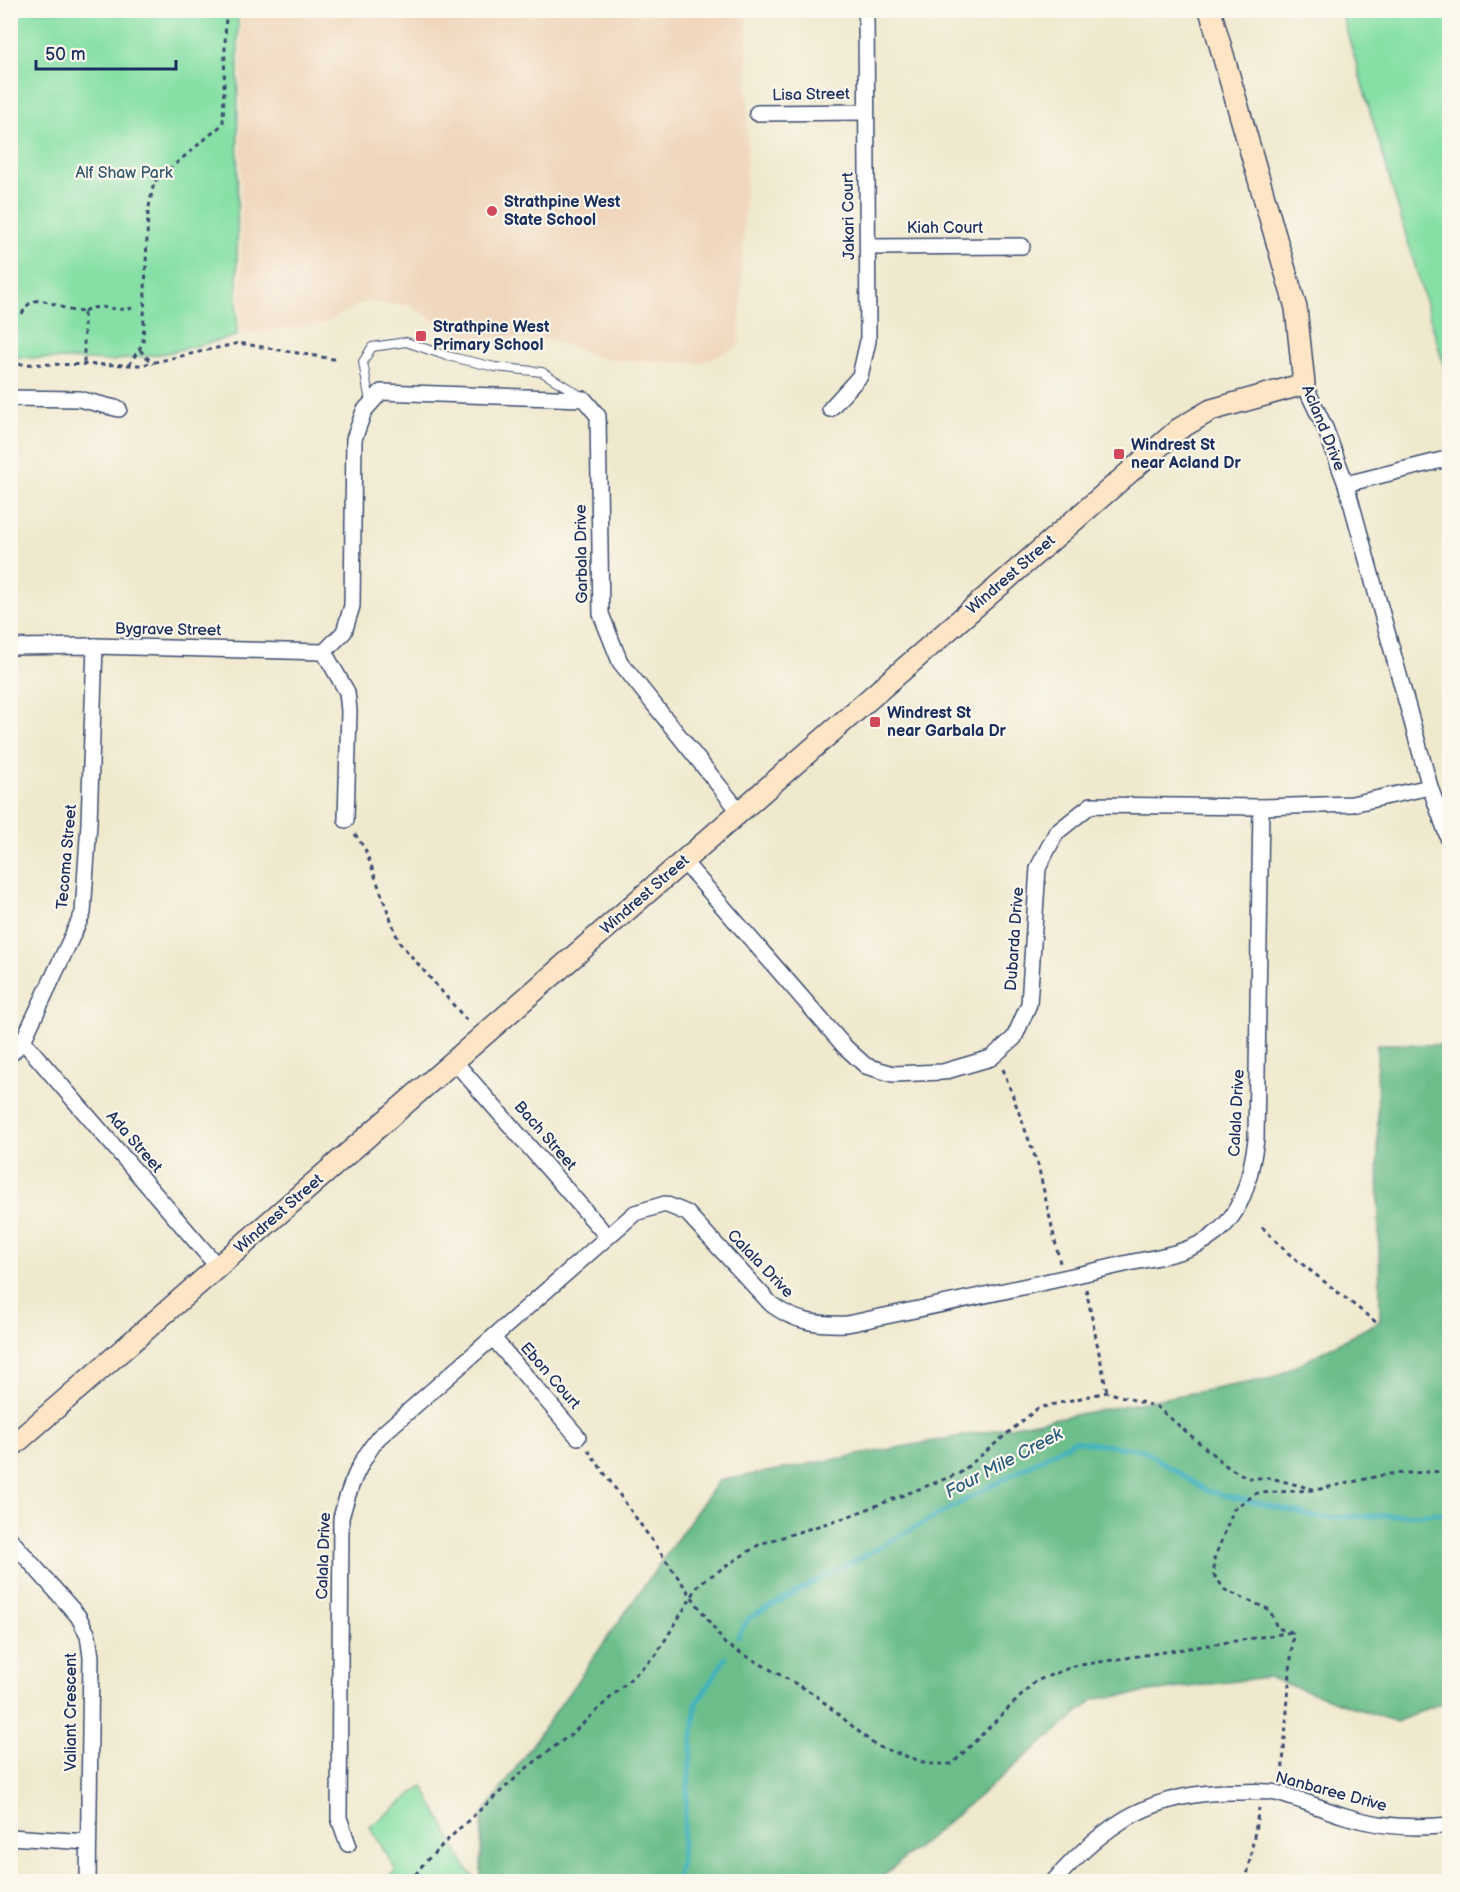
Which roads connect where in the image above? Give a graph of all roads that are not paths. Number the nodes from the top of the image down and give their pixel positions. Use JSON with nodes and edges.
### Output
{"nodes":[{"id":1,"x":866,"y":10,"type":"edge"},
{"id":2,"x":1210,"y":10,"type":"edge"},
{"id":3,"x":866,"y":112,"type":"junction"},
{"id":4,"x":757,"y":113,"type":"dead end"},
{"id":5,"x":1022,"y":246,"type":"dead end"},
{"id":6,"x":868,"y":247,"type":"junction"},
{"id":7,"x":1304,"y":384,"type":"junction"},
{"id":8,"x":10,"y":398,"type":"edge"},
{"id":9,"x":584,"y":399,"type":"junction"},
{"id":10,"x":370,"y":404,"type":"junction"},
{"id":11,"x":119,"y":409,"type":"dead end"},
{"id":12,"x":830,"y":409,"type":"dead end"},
{"id":13,"x":1449,"y":458,"type":"edge"},
{"id":14,"x":1346,"y":484,"type":"junction"},
{"id":15,"x":95,"y":646,"type":"junction"},
{"id":16,"x":10,"y":647,"type":"edge"},
{"id":17,"x":324,"y":652,"type":"junction"},
{"id":18,"x":1430,"y":788,"type":"junction"},
{"id":19,"x":1261,"y":807,"type":"junction"},
{"id":20,"x":740,"y":812,"type":"junction"},
{"id":21,"x":345,"y":820,"type":"road end"},
{"id":22,"x":1449,"y":843,"type":"edge"},
{"id":23,"x":684,"y":862,"type":"junction"},
{"id":24,"x":23,"y":1041,"type":"junction"},
{"id":25,"x":10,"y":1055,"type":"edge"},
{"id":26,"x":454,"y":1061,"type":"junction"},
{"id":27,"x":607,"y":1236,"type":"junction"},
{"id":28,"x":218,"y":1267,"type":"junction"},
{"id":29,"x":494,"y":1339,"type":"junction"},
{"id":30,"x":578,"y":1437,"type":"road end"},
{"id":31,"x":10,"y":1448,"type":"edge"},
{"id":32,"x":10,"y":1539,"type":"edge"},
{"id":33,"x":1449,"y":1825,"type":"edge"},
{"id":34,"x":10,"y":1837,"type":"edge"},
{"id":35,"x":88,"y":1842,"type":"junction"},
{"id":36,"x":348,"y":1844,"type":"dead end"},
{"id":37,"x":88,"y":1881,"type":"edge"},
{"id":38,"x":1053,"y":1881,"type":"edge"}],
"edges":[{"from":1,"to":3,"type":"street","name":"Jakari Court"},
{"from":2,"to":7,"type":"street","name":"Acland Drive"},
{"from":3,"to":4,"type":"street","name":"Lisa Street"},
{"from":3,"to":6,"type":"street","name":"Jakari Court"},
{"from":5,"to":6,"type":"street","name":"Kiah Court"},
{"from":6,"to":12,"type":"street","name":"Jakari Court"},
{"from":7,"to":14,"type":"street","name":"Acland Drive"},
{"from":7,"to":20,"type":"street","name":"Windrest Street"},
{"from":8,"to":11,"type":"street"},
{"from":9,"to":10,"type":"street"},
{"from":9,"to":10,"type":"lane","name":"Garbala Drive"},
{"from":9,"to":20,"type":"street","name":"Garbala Drive"},
{"from":10,"to":17,"type":"street"},
{"from":13,"to":14,"type":"street"},
{"from":14,"to":18,"type":"street","name":"Acland Drive"},
{"from":15,"to":16,"type":"street","name":"Bygrave Street"},
{"from":15,"to":17,"type":"street","name":"Bygrave Street"},
{"from":15,"to":24,"type":"street","name":"Tecoma Street"},
{"from":17,"to":21,"type":"street"},
{"from":18,"to":19,"type":"street","name":"Dubarda Drive"},
{"from":18,"to":22,"type":"street","name":"Acland Drive"},
{"from":19,"to":23,"type":"street","name":"Dubarda Drive"},
{"from":19,"to":27,"type":"street","name":"Calala Drive"},
{"from":20,"to":23,"type":"street","name":"Windrest Street"},
{"from":23,"to":26,"type":"street","name":"Windrest Street"},
{"from":24,"to":25,"type":"street","name":"Tecoma Street"},
{"from":24,"to":28,"type":"street","name":"Ada Street"},
{"from":26,"to":27,"type":"street","name":"Bach Street"},
{"from":26,"to":28,"type":"street","name":"Windrest Street"},
{"from":27,"to":29,"type":"street","name":"Calala Drive"},
{"from":28,"to":31,"type":"street","name":"Windrest Street"},
{"from":29,"to":30,"type":"street","name":"Ebon Court"},
{"from":29,"to":36,"type":"street","name":"Calala Drive"},
{"from":32,"to":35,"type":"street","name":"Valiant Crescent"},
{"from":33,"to":38,"type":"street","name":"Nanbaree Drive"},
{"from":34,"to":35,"type":"street"},
{"from":35,"to":37,"type":"street","name":"Valiant Crescent"}]}
